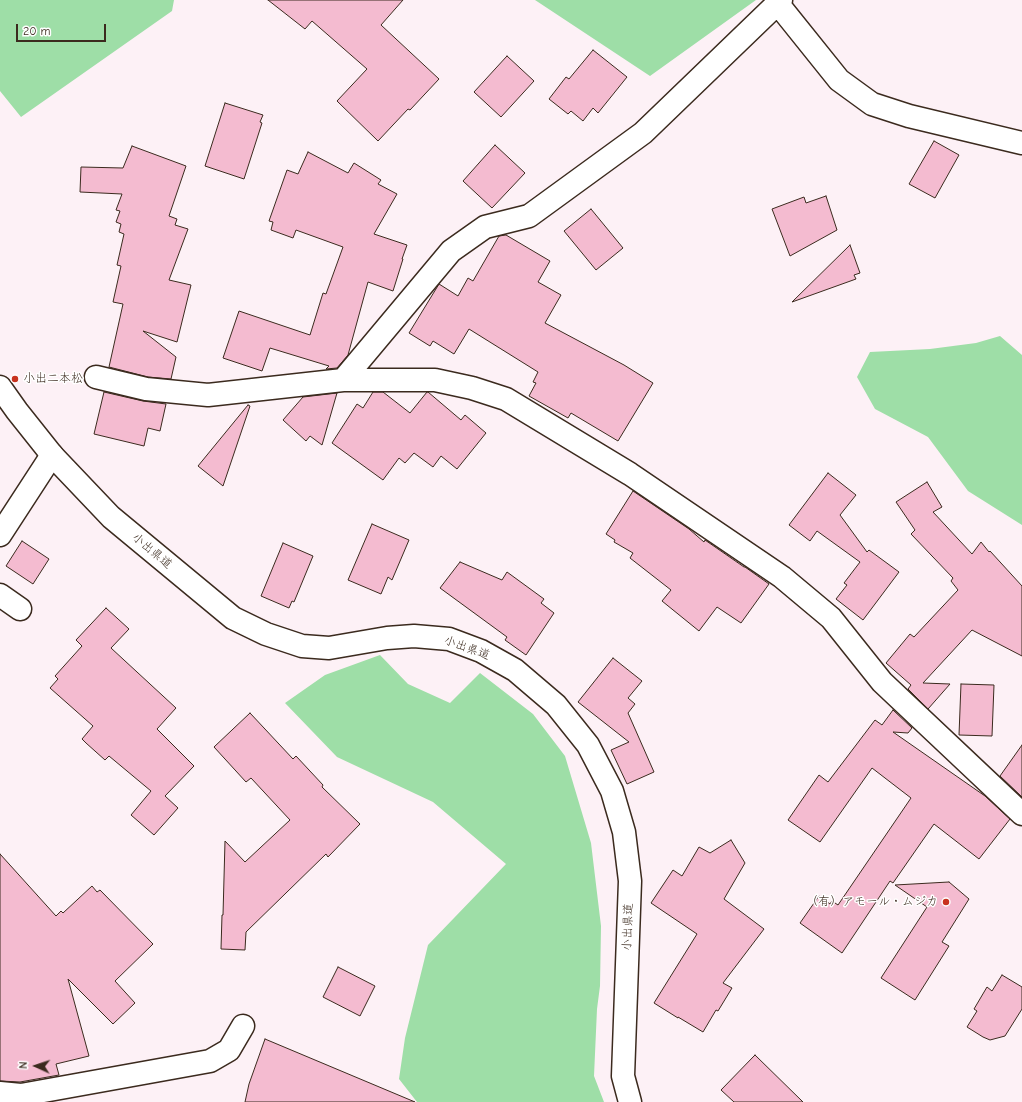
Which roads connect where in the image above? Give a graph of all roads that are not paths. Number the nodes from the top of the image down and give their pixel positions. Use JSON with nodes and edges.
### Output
{"nodes":[{"id":1,"x":779,"y":2,"type":"edge"},
{"id":2,"x":1022,"y":143,"type":"edge"},
{"id":3,"x":96,"y":378,"type":"dead end"},
{"id":4,"x":343,"y":380,"type":"junction"},
{"id":5,"x":0,"y":387,"type":"edge"},
{"id":6,"x":52,"y":455,"type":"junction"},
{"id":7,"x":0,"y":535,"type":"edge"},
{"id":8,"x":0,"y":595,"type":"edge"},
{"id":9,"x":20,"y":609,"type":"dead end"},
{"id":10,"x":1022,"y":814,"type":"edge"},
{"id":11,"x":243,"y":1026,"type":"dead end"},
{"id":12,"x":0,"y":1093,"type":"edge"},
{"id":13,"x":630,"y":1102,"type":"edge"}],
"edges":[{"from":1,"to":2,"type":"street"},
{"from":1,"to":4,"type":"street"},
{"from":3,"to":4,"type":"street"},
{"from":4,"to":10,"type":"street"},
{"from":5,"to":6,"type":"street","name":"小出県道"},
{"from":6,"to":7,"type":"street"},
{"from":6,"to":13,"type":"street","name":"小出県道"},
{"from":8,"to":9,"type":"street"},
{"from":11,"to":12,"type":"street"}]}
